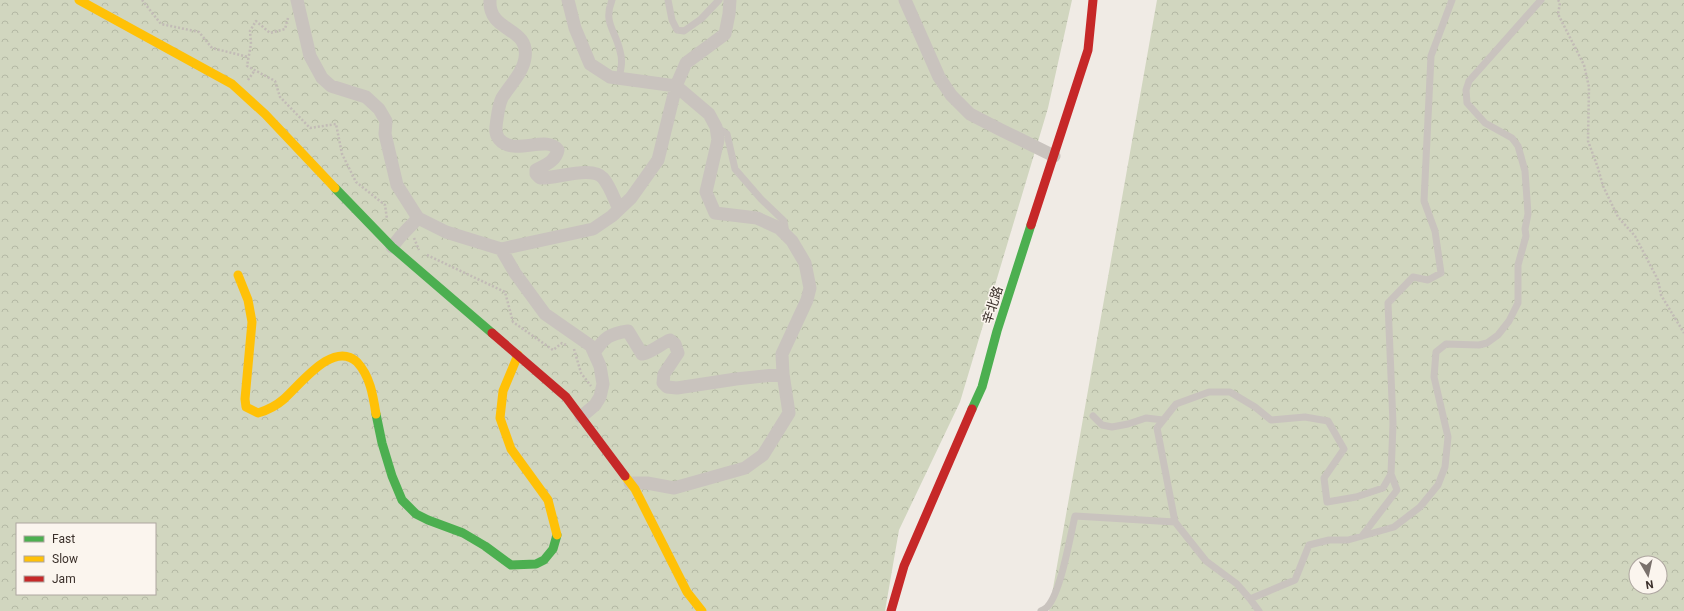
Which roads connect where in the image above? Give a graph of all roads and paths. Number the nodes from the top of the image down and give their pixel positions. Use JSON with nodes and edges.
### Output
{"nodes":[{"id":1,"x":142,"y":0,"type":"edge"},
{"id":2,"x":297,"y":0,"type":"edge"},
{"id":3,"x":490,"y":0,"type":"edge"},
{"id":4,"x":568,"y":0,"type":"edge"},
{"id":5,"x":612,"y":0,"type":"edge"},
{"id":6,"x":668,"y":0,"type":"edge"},
{"id":7,"x":719,"y":0,"type":"edge"},
{"id":8,"x":730,"y":0,"type":"edge"},
{"id":9,"x":905,"y":0,"type":"edge"},
{"id":10,"x":1093,"y":0,"type":"edge"},
{"id":11,"x":1452,"y":0,"type":"edge"},
{"id":12,"x":1541,"y":0,"type":"edge"},
{"id":13,"x":1558,"y":0,"type":"edge"},
{"id":14,"x":82,"y":1,"type":"edge"},
{"id":15,"x":289,"y":12,"type":"dead end"},
{"id":16,"x":248,"y":57,"type":"junction"},
{"id":17,"x":619,"y":78,"type":"junction"},
{"id":18,"x":676,"y":86,"type":"junction"},
{"id":19,"x":716,"y":127,"type":"junction"},
{"id":20,"x":1054,"y":156,"type":"junction"},
{"id":21,"x":619,"y":209,"type":"junction"},
{"id":22,"x":413,"y":222,"type":"junction"},
{"id":23,"x":787,"y":235,"type":"junction"},
{"id":24,"x":396,"y":242,"type":"junction"},
{"id":25,"x":501,"y":249,"type":"junction"},
{"id":26,"x":238,"y":275,"type":"dead end"},
{"id":27,"x":1684,"y":333,"type":"edge"},
{"id":28,"x":594,"y":353,"type":"junction"},
{"id":29,"x":518,"y":355,"type":"junction"},
{"id":30,"x":783,"y":374,"type":"junction"},
{"id":31,"x":600,"y":397,"type":"junction"},
{"id":32,"x":1093,"y":416,"type":"dead end"},
{"id":33,"x":581,"y":417,"type":"junction"},
{"id":34,"x":1164,"y":420,"type":"junction"},
{"id":35,"x":1391,"y":474,"type":"junction"},
{"id":36,"x":630,"y":482,"type":"junction"},
{"id":37,"x":1175,"y":522,"type":"junction"},
{"id":38,"x":1362,"y":536,"type":"junction"},
{"id":39,"x":1250,"y":599,"type":"junction"},
{"id":40,"x":702,"y":611,"type":"edge"},
{"id":41,"x":891,"y":611,"type":"edge"},
{"id":42,"x":1041,"y":611,"type":"edge"},
{"id":43,"x":1259,"y":611,"type":"edge"}],
"edges":[{"from":1,"to":16,"type":"path"},
{"from":2,"to":22,"type":"street"},
{"from":3,"to":21,"type":"street"},
{"from":4,"to":17,"type":"street"},
{"from":5,"to":17,"type":"lane"},
{"from":6,"to":7,"type":"lane"},
{"from":8,"to":18,"type":"street"},
{"from":9,"to":20,"type":"street"},
{"from":10,"to":20,"type":"street","name":"辛北路"},
{"from":11,"to":35,"type":"lane"},
{"from":12,"to":38,"type":"lane"},
{"from":13,"to":27,"type":"path"},
{"from":14,"to":24,"type":"street"},
{"from":15,"to":16,"type":"path"},
{"from":16,"to":24,"type":"path"},
{"from":17,"to":18,"type":"street"},
{"from":18,"to":19,"type":"street"},
{"from":18,"to":21,"type":"street"},
{"from":19,"to":23,"type":"lane"},
{"from":19,"to":23,"type":"street"},
{"from":20,"to":41,"type":"street","name":"辛北路"},
{"from":21,"to":25,"type":"street"},
{"from":22,"to":24,"type":"street"},
{"from":22,"to":25,"type":"street"},
{"from":22,"to":31,"type":"path"},
{"from":23,"to":30,"type":"street"},
{"from":24,"to":29,"type":"street"},
{"from":25,"to":28,"type":"street"},
{"from":26,"to":29,"type":"street"},
{"from":28,"to":30,"type":"street"},
{"from":28,"to":31,"type":"street"},
{"from":29,"to":33,"type":"street"},
{"from":30,"to":36,"type":"street"},
{"from":31,"to":33,"type":"street"},
{"from":32,"to":34,"type":"lane"},
{"from":33,"to":36,"type":"street"},
{"from":34,"to":35,"type":"lane"},
{"from":34,"to":37,"type":"lane"},
{"from":35,"to":38,"type":"lane"},
{"from":36,"to":40,"type":"street"},
{"from":37,"to":39,"type":"lane"},
{"from":37,"to":42,"type":"lane"},
{"from":38,"to":39,"type":"lane"},
{"from":39,"to":43,"type":"lane"}]}
